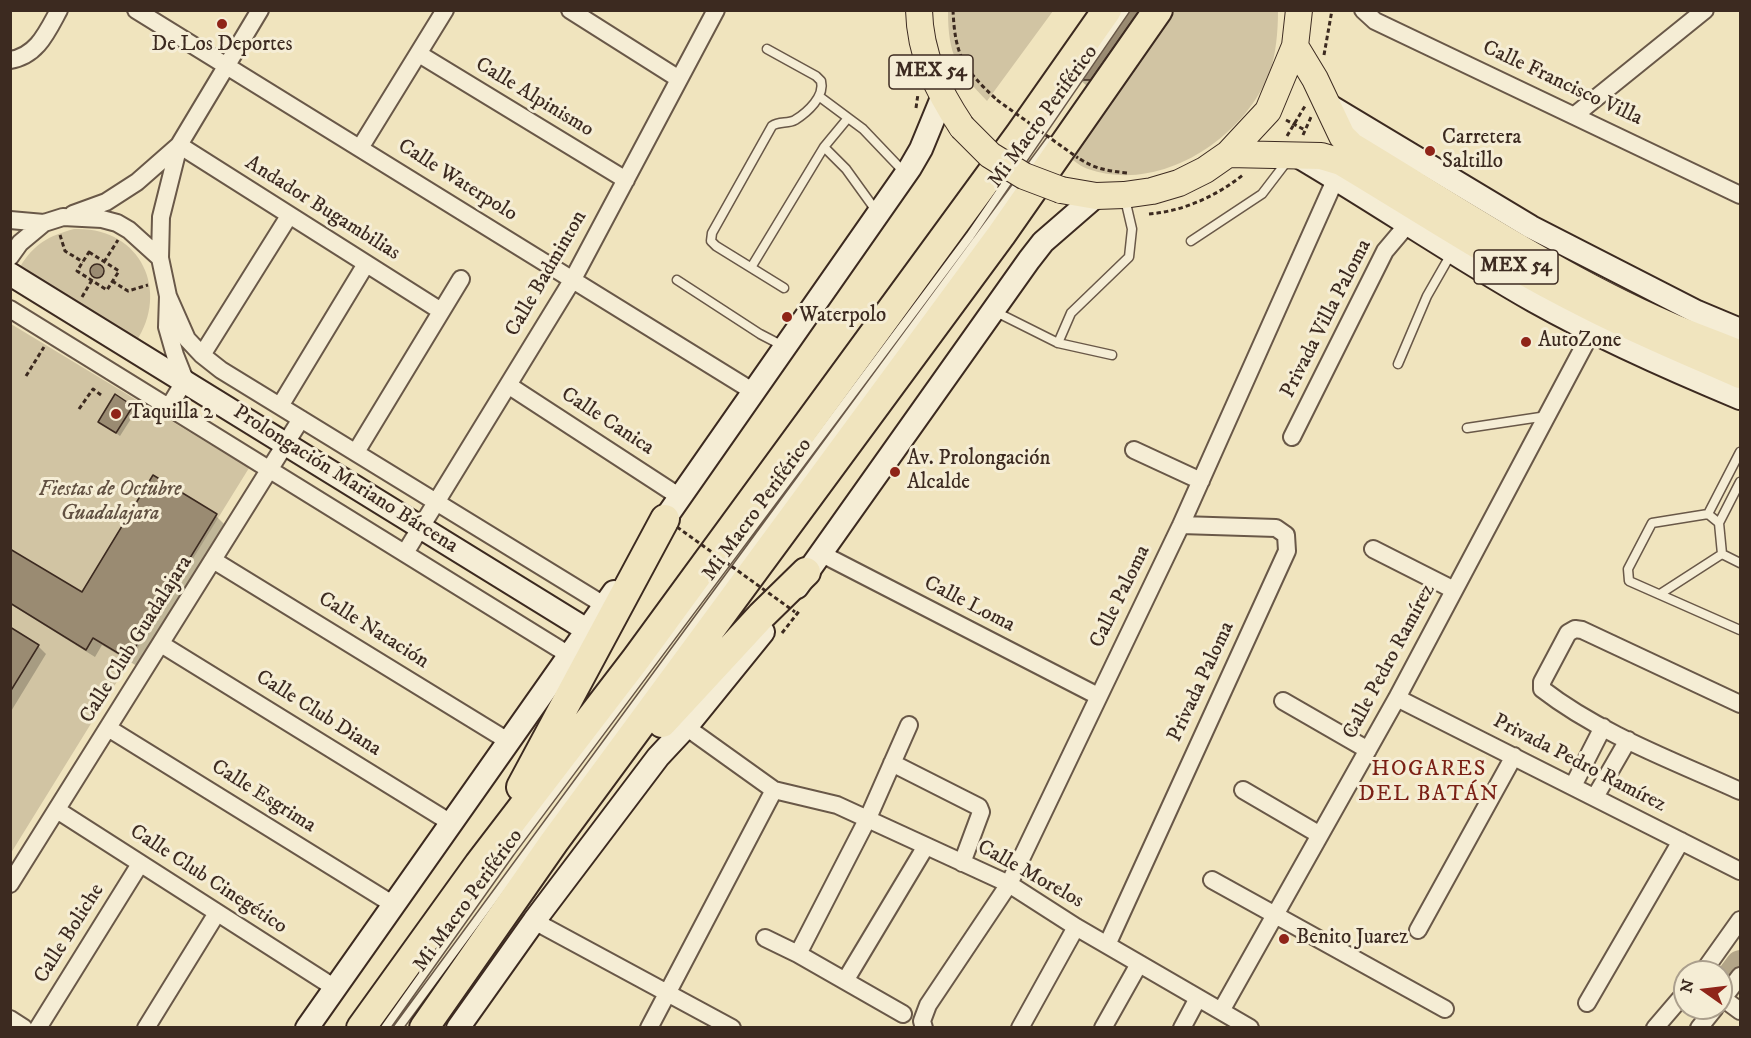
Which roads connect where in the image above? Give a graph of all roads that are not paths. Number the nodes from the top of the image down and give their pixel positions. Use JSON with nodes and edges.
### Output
{"nodes":[{"id":1,"x":59,"y":10,"type":"edge"},
{"id":2,"x":136,"y":10,"type":"edge"},
{"id":3,"x":260,"y":10,"type":"edge"},
{"id":4,"x":445,"y":10,"type":"edge"},
{"id":5,"x":570,"y":10,"type":"edge"},
{"id":6,"x":716,"y":10,"type":"edge"},
{"id":7,"x":919,"y":10,"type":"edge"},
{"id":8,"x":1107,"y":10,"type":"edge"},
{"id":9,"x":1125,"y":10,"type":"edge"},
{"id":10,"x":1158,"y":10,"type":"edge"},
{"id":11,"x":1299,"y":10,"type":"edge"},
{"id":12,"x":1705,"y":10,"type":"edge"},
{"id":13,"x":1364,"y":12,"type":"edge"},
{"id":14,"x":1295,"y":46,"type":"junction"},
{"id":15,"x":767,"y":49,"type":"dead end"},
{"id":16,"x":418,"y":54,"type":"junction"},
{"id":17,"x":10,"y":60,"type":"edge"},
{"id":18,"x":226,"y":68,"type":"junction"},
{"id":19,"x":679,"y":79,"type":"junction"},
{"id":20,"x":1322,"y":93,"type":"junction"},
{"id":21,"x":820,"y":98,"type":"junction"},
{"id":22,"x":942,"y":98,"type":"junction"},
{"id":23,"x":1575,"y":115,"type":"junction"},
{"id":24,"x":848,"y":117,"type":"junction"},
{"id":25,"x":1059,"y":128,"type":"dead end"},
{"id":26,"x":179,"y":145,"type":"junction"},
{"id":27,"x":824,"y":147,"type":"junction"},
{"id":28,"x":360,"y":148,"type":"junction"},
{"id":29,"x":1228,"y":154,"type":"junction"},
{"id":30,"x":1285,"y":155,"type":"junction"},
{"id":31,"x":906,"y":174,"type":"junction"},
{"id":32,"x":1336,"y":178,"type":"junction"},
{"id":33,"x":626,"y":180,"type":"junction"},
{"id":34,"x":1128,"y":195,"type":"junction"},
{"id":35,"x":1740,"y":195,"type":"edge"},
{"id":36,"x":1096,"y":196,"type":"junction"},
{"id":37,"x":879,"y":214,"type":"junction"},
{"id":38,"x":289,"y":216,"type":"junction"},
{"id":39,"x":63,"y":217,"type":"junction"},
{"id":40,"x":10,"y":220,"type":"edge"},
{"id":41,"x":44,"y":223,"type":"junction"},
{"id":42,"x":1407,"y":225,"type":"junction"},
{"id":43,"x":1191,"y":241,"type":"dead end"},
{"id":44,"x":1452,"y":252,"type":"junction"},
{"id":45,"x":10,"y":257,"type":"edge"},
{"id":46,"x":160,"y":258,"type":"junction"},
{"id":47,"x":366,"y":264,"type":"junction"},
{"id":48,"x":752,"y":266,"type":"junction"},
{"id":49,"x":10,"y":274,"type":"edge"},
{"id":50,"x":461,"y":279,"type":"dead end"},
{"id":51,"x":573,"y":279,"type":"junction"},
{"id":52,"x":677,"y":280,"type":"dead end"},
{"id":53,"x":784,"y":288,"type":"dead end"},
{"id":54,"x":168,"y":296,"type":"junction"},
{"id":55,"x":10,"y":309,"type":"edge"},
{"id":56,"x":441,"y":311,"type":"junction"},
{"id":57,"x":994,"y":311,"type":"junction"},
{"id":58,"x":1740,"y":330,"type":"edge"},
{"id":59,"x":1592,"y":331,"type":"junction"},
{"id":60,"x":1058,"y":343,"type":"junction"},
{"id":61,"x":785,"y":348,"type":"junction"},
{"id":62,"x":1740,"y":354,"type":"edge"},
{"id":63,"x":202,"y":355,"type":"junction"},
{"id":64,"x":1112,"y":355,"type":"dead end"},
{"id":65,"x":1398,"y":364,"type":"dead end"},
{"id":66,"x":1740,"y":375,"type":"edge"},
{"id":67,"x":185,"y":380,"type":"junction"},
{"id":68,"x":508,"y":385,"type":"junction"},
{"id":69,"x":754,"y":392,"type":"junction"},
{"id":70,"x":1740,"y":398,"type":"edge"},
{"id":71,"x":280,"y":406,"type":"junction"},
{"id":72,"x":169,"y":407,"type":"junction"},
{"id":73,"x":1547,"y":416,"type":"junction"},
{"id":74,"x":301,"y":419,"type":"junction"},
{"id":75,"x":1467,"y":428,"type":"dead end"},
{"id":76,"x":1292,"y":437,"type":"dead end"},
{"id":77,"x":286,"y":443,"type":"junction"},
{"id":78,"x":1134,"y":450,"type":"dead end"},
{"id":79,"x":356,"y":452,"type":"junction"},
{"id":80,"x":1740,"y":452,"type":"edge"},
{"id":81,"x":270,"y":470,"type":"junction"},
{"id":82,"x":1201,"y":481,"type":"junction"},
{"id":83,"x":1740,"y":482,"type":"edge"},
{"id":84,"x":437,"y":502,"type":"junction"},
{"id":85,"x":674,"y":514,"type":"junction"},
{"id":86,"x":1708,"y":514,"type":"junction"},
{"id":87,"x":1719,"y":523,"type":"junction"},
{"id":88,"x":1181,"y":525,"type":"junction"},
{"id":89,"x":421,"y":528,"type":"junction"},
{"id":90,"x":1373,"y":549,"type":"dead end"},
{"id":91,"x":405,"y":553,"type":"junction"},
{"id":92,"x":1722,"y":554,"type":"junction"},
{"id":93,"x":213,"y":560,"type":"junction"},
{"id":94,"x":813,"y":562,"type":"junction"},
{"id":95,"x":1740,"y":563,"type":"edge"},
{"id":96,"x":1454,"y":590,"type":"junction"},
{"id":97,"x":1660,"y":594,"type":"junction"},
{"id":98,"x":604,"y":605,"type":"junction"},
{"id":99,"x":586,"y":630,"type":"junction"},
{"id":100,"x":1740,"y":630,"type":"edge"},
{"id":101,"x":161,"y":644,"type":"junction"},
{"id":102,"x":569,"y":655,"type":"junction"},
{"id":103,"x":1098,"y":696,"type":"junction"},
{"id":104,"x":1397,"y":698,"type":"junction"},
{"id":105,"x":1283,"y":701,"type":"dead end"},
{"id":106,"x":1740,"y":704,"type":"edge"},
{"id":107,"x":909,"y":725,"type":"dead end"},
{"id":108,"x":686,"y":727,"type":"junction"},
{"id":109,"x":1603,"y":727,"type":"junction"},
{"id":110,"x":108,"y":728,"type":"junction"},
{"id":111,"x":1628,"y":740,"type":"junction"},
{"id":112,"x":508,"y":741,"type":"junction"},
{"id":113,"x":1368,"y":750,"type":"junction"},
{"id":114,"x":1514,"y":756,"type":"junction"},
{"id":115,"x":892,"y":763,"type":"junction"},
{"id":116,"x":1573,"y":786,"type":"junction"},
{"id":117,"x":774,"y":790,"type":"junction"},
{"id":118,"x":1243,"y":790,"type":"dead end"},
{"id":119,"x":1740,"y":791,"type":"edge"},
{"id":120,"x":1595,"y":797,"type":"junction"},
{"id":121,"x":57,"y":810,"type":"junction"},
{"id":122,"x":868,"y":818,"type":"junction"},
{"id":123,"x":451,"y":823,"type":"junction"},
{"id":124,"x":1320,"y":835,"type":"junction"},
{"id":125,"x":1681,"y":841,"type":"junction"},
{"id":126,"x":554,"y":842,"type":"junction"},
{"id":127,"x":926,"y":846,"type":"junction"},
{"id":128,"x":962,"y":862,"type":"junction"},
{"id":129,"x":140,"y":864,"type":"junction"},
{"id":130,"x":479,"y":864,"type":"junction"},
{"id":131,"x":1740,"y":871,"type":"edge"},
{"id":132,"x":1212,"y":880,"type":"dead end"},
{"id":133,"x":10,"y":884,"type":"edge"},
{"id":134,"x":1009,"y":884,"type":"junction"},
{"id":135,"x":393,"y":905,"type":"junction"},
{"id":136,"x":217,"y":913,"type":"junction"},
{"id":137,"x":1275,"y":916,"type":"junction"},
{"id":138,"x":1740,"y":920,"type":"edge"},
{"id":139,"x":534,"y":921,"type":"junction"},
{"id":140,"x":1076,"y":927,"type":"junction"},
{"id":141,"x":1418,"y":930,"type":"dead end"},
{"id":142,"x":765,"y":938,"type":"dead end"},
{"id":143,"x":1107,"y":945,"type":"junction"},
{"id":144,"x":798,"y":954,"type":"junction"},
{"id":145,"x":1712,"y":960,"type":"edge"},
{"id":146,"x":1139,"y":964,"type":"junction"},
{"id":147,"x":845,"y":981,"type":"junction"},
{"id":148,"x":335,"y":988,"type":"junction"},
{"id":149,"x":668,"y":993,"type":"junction"},
{"id":150,"x":1198,"y":998,"type":"junction"},
{"id":151,"x":1587,"y":1003,"type":"dead end"},
{"id":152,"x":1673,"y":1007,"type":"edge"},
{"id":153,"x":1444,"y":1009,"type":"dead end"},
{"id":154,"x":1221,"y":1011,"type":"junction"},
{"id":155,"x":903,"y":1014,"type":"dead end"},
{"id":156,"x":10,"y":1019,"type":"edge"},
{"id":157,"x":923,"y":1024,"type":"edge"},
{"id":158,"x":24,"y":1028,"type":"edge"},
{"id":159,"x":38,"y":1028,"type":"edge"},
{"id":160,"x":146,"y":1028,"type":"edge"},
{"id":161,"x":307,"y":1028,"type":"edge"},
{"id":162,"x":361,"y":1028,"type":"edge"},
{"id":163,"x":385,"y":1028,"type":"edge"},
{"id":164,"x":398,"y":1028,"type":"edge"},
{"id":165,"x":424,"y":1028,"type":"edge"},
{"id":166,"x":458,"y":1028,"type":"edge"},
{"id":167,"x":649,"y":1028,"type":"edge"},
{"id":168,"x":732,"y":1028,"type":"edge"},
{"id":169,"x":1020,"y":1028,"type":"edge"},
{"id":170,"x":1103,"y":1028,"type":"edge"},
{"id":171,"x":1182,"y":1028,"type":"edge"},
{"id":172,"x":1250,"y":1028,"type":"edge"},
{"id":173,"x":1655,"y":1028,"type":"edge"}],
"edges":[{"from":1,"to":17,"type":"street"},
{"from":2,"to":18,"type":"street","name":"Calle Waterpolo"},
{"from":3,"to":18,"type":"street"},
{"from":4,"to":16,"type":"street"},
{"from":5,"to":19,"type":"street"},
{"from":6,"to":19,"type":"street","name":"Calle Badminton"},
{"from":7,"to":22,"type":"main road","number":"MEX 54"},
{"from":8,"to":130,"type":"highway"},
{"from":9,"to":163,"type":"lane","name":"Mi Macro Periférico"},
{"from":10,"to":126,"type":"highway"},
{"from":11,"to":14,"type":"main road","number":"MEX 54"},
{"from":12,"to":23,"type":"street"},
{"from":13,"to":23,"type":"street","name":"Calle Francisco Villa"},
{"from":14,"to":20,"type":"main road","number":"MEX 54"},
{"from":14,"to":29,"type":"main road","number":"MEX 54"},
{"from":15,"to":21,"type":"lane"},
{"from":16,"to":28,"type":"street"},
{"from":16,"to":33,"type":"street","name":"Calle Alpinismo"},
{"from":18,"to":26,"type":"street"},
{"from":18,"to":28,"type":"street","name":"Calle Waterpolo"},
{"from":19,"to":33,"type":"street","name":"Calle Badminton"},
{"from":20,"to":58,"type":"street"},
{"from":20,"to":62,"type":"main road","number":"MEX 54"},
{"from":21,"to":24,"type":"lane"},
{"from":21,"to":48,"type":"lane"},
{"from":22,"to":31,"type":"street"},
{"from":22,"to":36,"type":"main road","number":"MEX 54","bridge":true},
{"from":23,"to":35,"type":"street","name":"Calle Francisco Villa"},
{"from":24,"to":27,"type":"lane"},
{"from":24,"to":31,"type":"lane"},
{"from":25,"to":164,"type":"lane","name":"Mi Macro Periférico"},
{"from":26,"to":38,"type":"street","name":"Andador Bugambilias"},
{"from":26,"to":39,"type":"street"},
{"from":26,"to":46,"type":"street"},
{"from":27,"to":37,"type":"lane"},
{"from":27,"to":48,"type":"lane"},
{"from":28,"to":51,"type":"street","name":"Calle Waterpolo"},
{"from":29,"to":30,"type":"main road","number":"MEX 54"},
{"from":29,"to":34,"type":"main road","number":"MEX 54"},
{"from":30,"to":32,"type":"street"},
{"from":30,"to":43,"type":"lane"},
{"from":30,"to":66,"type":"main road","number":"MEX 54"},
{"from":31,"to":37,"type":"street"},
{"from":32,"to":42,"type":"street"},
{"from":32,"to":82,"type":"street","name":"Calle Paloma"},
{"from":33,"to":51,"type":"street","name":"Calle Badminton"},
{"from":34,"to":36,"type":"main road","number":"MEX 54"},
{"from":34,"to":60,"type":"lane"},
{"from":36,"to":57,"type":"street"},
{"from":37,"to":61,"type":"street"},
{"from":38,"to":47,"type":"street","name":"Andador Bugambilias"},
{"from":38,"to":63,"type":"street"},
{"from":39,"to":41,"type":"street"},
{"from":39,"to":46,"type":"street"},
{"from":40,"to":41,"type":"street"},
{"from":41,"to":45,"type":"street"},
{"from":42,"to":44,"type":"street"},
{"from":42,"to":76,"type":"street","name":"Privada Villa Paloma"},
{"from":44,"to":59,"type":"street"},
{"from":44,"to":65,"type":"lane"},
{"from":46,"to":54,"type":"street"},
{"from":47,"to":56,"type":"street","name":"Andador Bugambilias"},
{"from":47,"to":71,"type":"street"},
{"from":48,"to":53,"type":"lane"},
{"from":49,"to":67,"type":"street","name":"Prolongación Mariano Bárcena"},
{"from":50,"to":56,"type":"street"},
{"from":51,"to":68,"type":"street","name":"Calle Badminton"},
{"from":51,"to":69,"type":"street","name":"Calle Waterpolo"},
{"from":52,"to":61,"type":"lane"},
{"from":54,"to":63,"type":"street","name":"Prolongación Mariano Bárcena"},
{"from":54,"to":67,"type":"street"},
{"from":55,"to":72,"type":"street"},
{"from":56,"to":79,"type":"street"},
{"from":57,"to":60,"type":"lane"},
{"from":57,"to":94,"type":"street"},
{"from":59,"to":70,"type":"street"},
{"from":59,"to":73,"type":"street","name":"Calle Pedro Ramírez"},
{"from":60,"to":64,"type":"lane"},
{"from":61,"to":69,"type":"street"},
{"from":63,"to":71,"type":"street","name":"Prolongación Mariano Bárcena"},
{"from":67,"to":72,"type":"street"},
{"from":67,"to":77,"type":"street","name":"Prolongación Mariano Bárcena"},
{"from":68,"to":84,"type":"street","name":"Calle Badminton"},
{"from":68,"to":85,"type":"street","name":"Calle Canica"},
{"from":69,"to":85,"type":"street"},
{"from":71,"to":74,"type":"street","name":"Prolongación Mariano Bárcena"},
{"from":72,"to":81,"type":"street"},
{"from":73,"to":75,"type":"lane"},
{"from":73,"to":96,"type":"street","name":"Calle Pedro Ramírez"},
{"from":74,"to":77,"type":"street","name":"Calle Club Guadalajara"},
{"from":74,"to":79,"type":"street","name":"Prolongación Mariano Bárcena"},
{"from":77,"to":81,"type":"street","name":"Calle Club Guadalajara"},
{"from":77,"to":89,"type":"street","name":"Prolongación Mariano Bárcena"},
{"from":78,"to":82,"type":"street"},
{"from":79,"to":84,"type":"street","name":"Prolongación Mariano Bárcena"},
{"from":80,"to":86,"type":"lane"},
{"from":81,"to":91,"type":"street"},
{"from":81,"to":93,"type":"street","name":"Calle Club Guadalajara"},
{"from":82,"to":88,"type":"street","name":"Calle Paloma"},
{"from":83,"to":87,"type":"lane"},
{"from":84,"to":89,"type":"street","name":"Calle Badminton"},
{"from":84,"to":98,"type":"street","name":"Prolongación Mariano Bárcena"},
{"from":85,"to":98,"type":"street"},
{"from":85,"to":130,"type":"highway"},
{"from":86,"to":87,"type":"lane"},
{"from":86,"to":97,"type":"lane"},
{"from":87,"to":92,"type":"lane"},
{"from":88,"to":103,"type":"street","name":"Calle Paloma"},
{"from":88,"to":143,"type":"street","name":"Privada Paloma"},
{"from":89,"to":91,"type":"street","name":"Calle Badminton"},
{"from":89,"to":99,"type":"street","name":"Prolongación Mariano Bárcena"},
{"from":90,"to":96,"type":"street"},
{"from":91,"to":102,"type":"street"},
{"from":92,"to":95,"type":"lane"},
{"from":92,"to":97,"type":"lane"},
{"from":93,"to":101,"type":"street","name":"Calle Club Guadalajara"},
{"from":93,"to":112,"type":"street","name":"Calle Natación"},
{"from":94,"to":103,"type":"street","name":"Calle Loma"},
{"from":94,"to":108,"type":"street"},
{"from":94,"to":126,"type":"highway"},
{"from":96,"to":104,"type":"street","name":"Calle Pedro Ramírez"},
{"from":97,"to":100,"type":"lane"},
{"from":98,"to":99,"type":"street"},
{"from":99,"to":102,"type":"street"},
{"from":101,"to":110,"type":"street","name":"Calle Club Guadalajara"},
{"from":101,"to":123,"type":"street","name":"Calle Club Diana"},
{"from":102,"to":112,"type":"street"},
{"from":103,"to":134,"type":"street","name":"Calle Paloma"},
{"from":104,"to":113,"type":"street","name":"Calle Pedro Ramírez"},
{"from":104,"to":114,"type":"street","name":"Privada Pedro Ramírez"},
{"from":105,"to":113,"type":"street"},
{"from":106,"to":109,"type":"street"},
{"from":107,"to":115,"type":"street"},
{"from":108,"to":117,"type":"street"},
{"from":108,"to":139,"type":"street"},
{"from":109,"to":111,"type":"street"},
{"from":109,"to":116,"type":"street"},
{"from":110,"to":121,"type":"street","name":"Calle Club Guadalajara"},
{"from":110,"to":135,"type":"street","name":"Calle Esgrima"},
{"from":111,"to":119,"type":"street"},
{"from":111,"to":120,"type":"street"},
{"from":112,"to":123,"type":"street"},
{"from":113,"to":124,"type":"street","name":"Calle Pedro Ramírez"},
{"from":114,"to":116,"type":"street","name":"Privada Pedro Ramírez"},
{"from":114,"to":141,"type":"street"},
{"from":115,"to":122,"type":"street"},
{"from":115,"to":128,"type":"street"},
{"from":116,"to":120,"type":"street","name":"Privada Pedro Ramírez"},
{"from":117,"to":122,"type":"street","name":"Calle Morelos"},
{"from":117,"to":149,"type":"street"},
{"from":118,"to":124,"type":"street"},
{"from":120,"to":125,"type":"street","name":"Privada Pedro Ramírez"},
{"from":121,"to":129,"type":"street","name":"Calle Club Cinegético"},
{"from":121,"to":133,"type":"street","name":"Calle Club Guadalajara"},
{"from":122,"to":127,"type":"street","name":"Calle Morelos"},
{"from":122,"to":144,"type":"street"},
{"from":123,"to":135,"type":"street"},
{"from":124,"to":137,"type":"street","name":"Calle Pedro Ramírez"},
{"from":125,"to":131,"type":"street","name":"Privada Pedro Ramírez"},
{"from":125,"to":151,"type":"street"},
{"from":126,"to":165,"type":"highway"},
{"from":127,"to":128,"type":"street","name":"Calle Morelos"},
{"from":127,"to":147,"type":"street"},
{"from":128,"to":134,"type":"street","name":"Calle Morelos"},
{"from":129,"to":136,"type":"street","name":"Calle Club Cinegético"},
{"from":129,"to":159,"type":"street","name":"Calle Boliche"},
{"from":130,"to":162,"type":"highway"},
{"from":132,"to":137,"type":"street"},
{"from":134,"to":140,"type":"street","name":"Calle Morelos"},
{"from":134,"to":157,"type":"street","name":"Calle Paloma"},
{"from":135,"to":148,"type":"street"},
{"from":136,"to":148,"type":"street","name":"Calle Club Cinegético"},
{"from":136,"to":160,"type":"street"},
{"from":137,"to":153,"type":"street"},
{"from":137,"to":154,"type":"street","name":"Calle Pedro Ramírez"},
{"from":138,"to":145,"type":"street"},
{"from":139,"to":149,"type":"street"},
{"from":139,"to":166,"type":"street"},
{"from":140,"to":143,"type":"street","name":"Calle Morelos"},
{"from":140,"to":169,"type":"street"},
{"from":142,"to":144,"type":"street"},
{"from":143,"to":146,"type":"street","name":"Calle Morelos"},
{"from":144,"to":147,"type":"street"},
{"from":146,"to":150,"type":"street","name":"Calle Morelos"},
{"from":146,"to":170,"type":"street"},
{"from":147,"to":155,"type":"street"},
{"from":148,"to":161,"type":"street"},
{"from":149,"to":167,"type":"street"},
{"from":149,"to":168,"type":"street"},
{"from":150,"to":154,"type":"street","name":"Calle Morelos"},
{"from":150,"to":171,"type":"street"},
{"from":152,"to":173,"type":"street"},
{"from":154,"to":172,"type":"street","name":"Calle Morelos"},
{"from":156,"to":158,"type":"street"}]}
